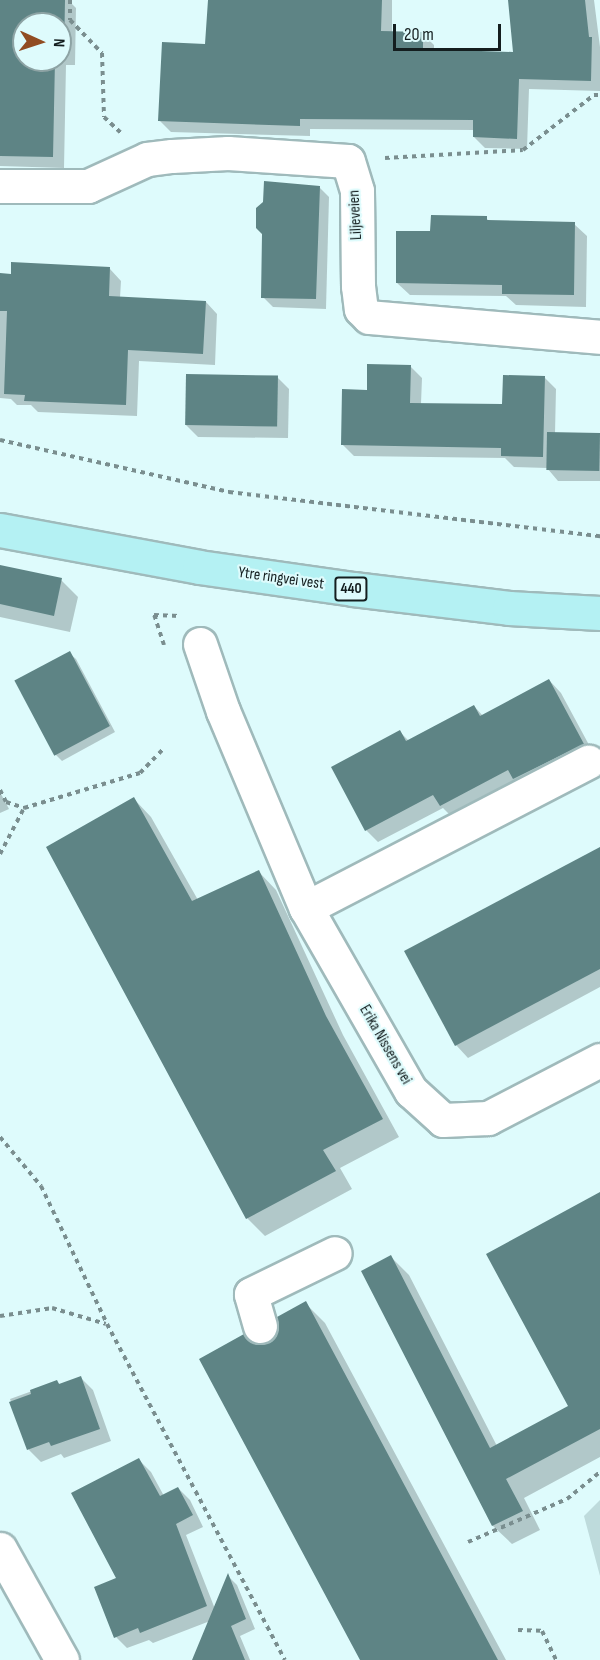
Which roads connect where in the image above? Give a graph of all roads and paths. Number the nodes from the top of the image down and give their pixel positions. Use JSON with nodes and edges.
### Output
{"nodes":[{"id":1,"x":70,"y":0,"type":"edge"},
{"id":2,"x":600,"y":94,"type":"edge"},
{"id":3,"x":147,"y":159,"type":"junction"},
{"id":4,"x":348,"y":161,"type":"junction"},
{"id":5,"x":0,"y":186,"type":"edge"},
{"id":6,"x":600,"y":337,"type":"edge"},
{"id":7,"x":0,"y":440,"type":"edge"},
{"id":8,"x":0,"y":530,"type":"edge"},
{"id":9,"x":600,"y":536,"type":"edge"},
{"id":10,"x":600,"y":613,"type":"edge"},
{"id":11,"x":200,"y":644,"type":"dead end"},
{"id":12,"x":164,"y":748,"type":"dead end"},
{"id":13,"x":588,"y":762,"type":"dead end"},
{"id":14,"x":0,"y":790,"type":"edge"},
{"id":15,"x":24,"y":808,"type":"junction"},
{"id":16,"x":0,"y":854,"type":"edge"},
{"id":17,"x":306,"y":908,"type":"junction"},
{"id":18,"x":600,"y":1060,"type":"edge"},
{"id":19,"x":0,"y":1137,"type":"edge"},
{"id":20,"x":335,"y":1253,"type":"dead end"},
{"id":21,"x":0,"y":1316,"type":"edge"},
{"id":22,"x":107,"y":1324,"type":"junction"},
{"id":23,"x":260,"y":1326,"type":"dead end"},
{"id":24,"x":600,"y":1472,"type":"edge"},
{"id":25,"x":468,"y":1542,"type":"dead end"},
{"id":26,"x":0,"y":1549,"type":"edge"},
{"id":27,"x":518,"y":1630,"type":"dead end"},
{"id":28,"x":62,"y":1660,"type":"edge"},
{"id":29,"x":285,"y":1660,"type":"edge"},
{"id":30,"x":556,"y":1660,"type":"edge"}],
"edges":[{"from":1,"to":3,"type":"path"},
{"from":2,"to":4,"type":"path"},
{"from":3,"to":4,"type":"street"},
{"from":3,"to":5,"type":"street"},
{"from":4,"to":6,"type":"street","name":"Liljeveien"},
{"from":7,"to":9,"type":"path"},
{"from":8,"to":10,"type":"main road","name":"Ytre ringvei vest","number":"440"},
{"from":11,"to":17,"type":"street","name":"Erika Nissens vei"},
{"from":12,"to":15,"type":"path"},
{"from":13,"to":17,"type":"street"},
{"from":14,"to":15,"type":"path"},
{"from":15,"to":16,"type":"path"},
{"from":17,"to":18,"type":"street","name":"Erika Nissens vei"},
{"from":19,"to":22,"type":"path"},
{"from":20,"to":23,"type":"street"},
{"from":21,"to":22,"type":"path"},
{"from":22,"to":29,"type":"path"},
{"from":24,"to":25,"type":"path"},
{"from":26,"to":28,"type":"street"},
{"from":27,"to":30,"type":"path"}]}
